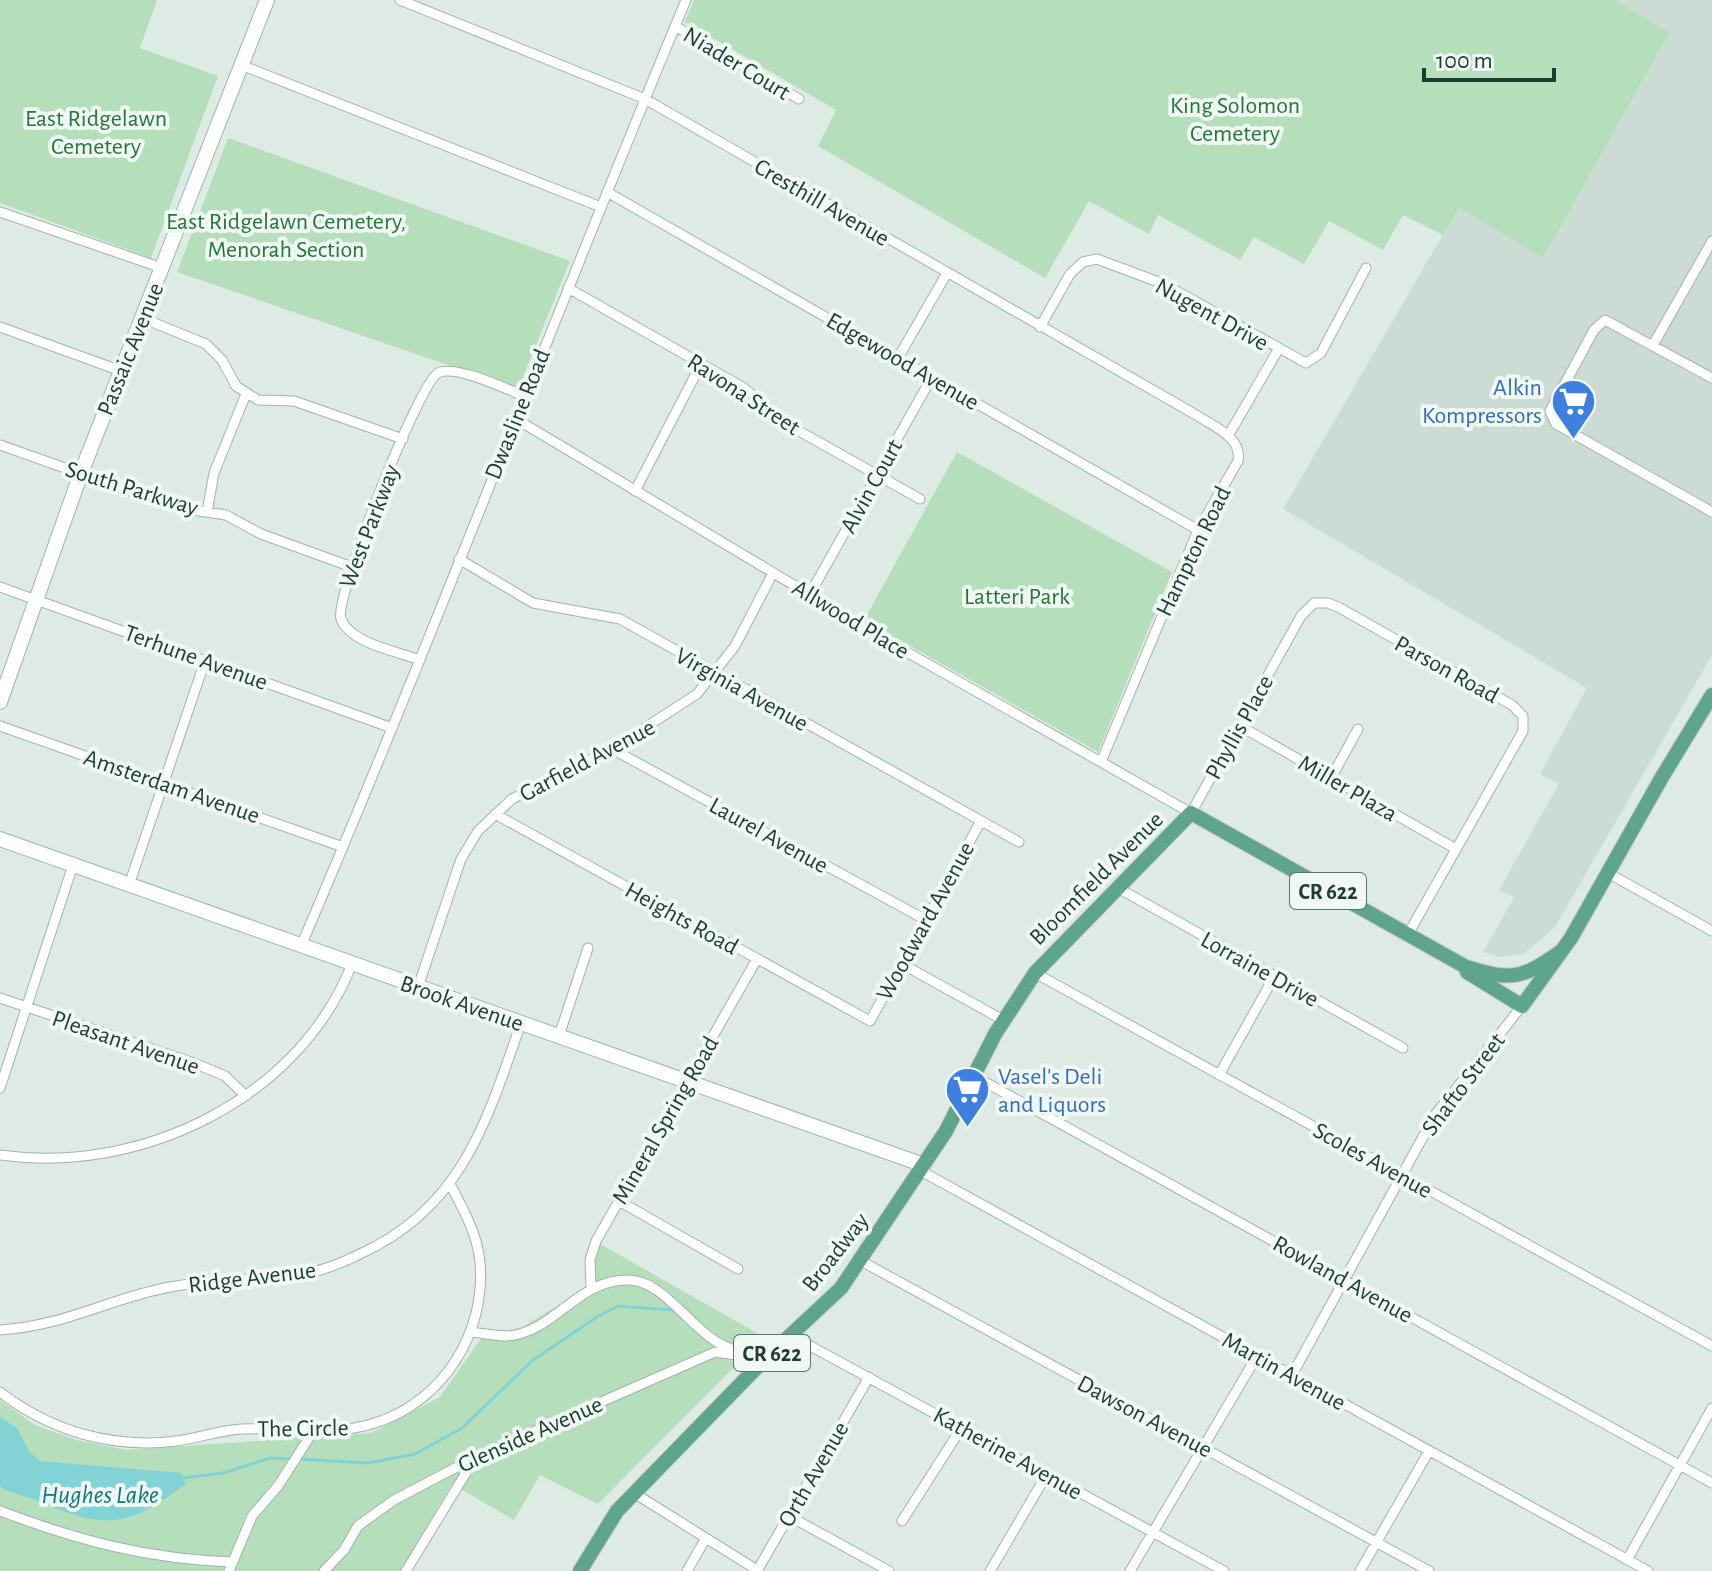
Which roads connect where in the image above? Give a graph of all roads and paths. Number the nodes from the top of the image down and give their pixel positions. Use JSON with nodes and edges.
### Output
{"nodes":[{"id":1,"x":267,"y":0,"type":"edge"},
{"id":2,"x":400,"y":0,"type":"edge"},
{"id":3,"x":686,"y":0,"type":"edge"},
{"id":4,"x":675,"y":26,"type":"junction"},
{"id":5,"x":241,"y":65,"type":"junction"},
{"id":6,"x":645,"y":99,"type":"junction"},
{"id":7,"x":799,"y":99,"type":"dead end"},
{"id":8,"x":607,"y":192,"type":"junction"},
{"id":9,"x":601,"y":207,"type":"junction"},
{"id":10,"x":0,"y":212,"type":"edge"},
{"id":11,"x":1712,"y":241,"type":"edge"},
{"id":12,"x":162,"y":268,"type":"junction"},
{"id":13,"x":1366,"y":268,"type":"dead end"},
{"id":14,"x":947,"y":273,"type":"junction"},
{"id":15,"x":568,"y":288,"type":"junction"},
{"id":16,"x":142,"y":318,"type":"junction"},
{"id":17,"x":0,"y":327,"type":"edge"},
{"id":18,"x":1040,"y":327,"type":"junction"},
{"id":19,"x":1653,"y":345,"type":"junction"},
{"id":20,"x":1278,"y":350,"type":"junction"},
{"id":21,"x":898,"y":358,"type":"junction"},
{"id":22,"x":701,"y":364,"type":"junction"},
{"id":23,"x":121,"y":371,"type":"junction"},
{"id":24,"x":932,"y":377,"type":"junction"},
{"id":25,"x":1712,"y":378,"type":"edge"},
{"id":26,"x":246,"y":394,"type":"junction"},
{"id":27,"x":524,"y":396,"type":"junction"},
{"id":28,"x":516,"y":419,"type":"junction"},
{"id":29,"x":1228,"y":436,"type":"junction"},
{"id":30,"x":403,"y":439,"type":"junction"},
{"id":31,"x":0,"y":445,"type":"edge"},
{"id":32,"x":81,"y":473,"type":"junction"},
{"id":33,"x":877,"y":475,"type":"junction"},
{"id":34,"x":635,"y":491,"type":"junction"},
{"id":35,"x":920,"y":499,"type":"dead end"},
{"id":36,"x":207,"y":512,"type":"junction"},
{"id":37,"x":1712,"y":512,"type":"edge"},
{"id":38,"x":1198,"y":530,"type":"junction"},
{"id":39,"x":459,"y":559,"type":"junction"},
{"id":40,"x":352,"y":567,"type":"junction"},
{"id":41,"x":773,"y":573,"type":"junction"},
{"id":42,"x":0,"y":587,"type":"edge"},
{"id":43,"x":810,"y":594,"type":"junction"},
{"id":44,"x":35,"y":600,"type":"junction"},
{"id":45,"x":1287,"y":641,"type":"joint"},
{"id":46,"x":420,"y":660,"type":"junction"},
{"id":47,"x":205,"y":661,"type":"junction"},
{"id":48,"x":714,"y":674,"type":"junction"},
{"id":49,"x":1712,"y":695,"type":"edge"},
{"id":50,"x":0,"y":702,"type":"edge"},
{"id":51,"x":0,"y":726,"type":"edge"},
{"id":52,"x":1240,"y":726,"type":"junction"},
{"id":53,"x":392,"y":728,"type":"junction"},
{"id":54,"x":1358,"y":729,"type":"dead end"},
{"id":55,"x":612,"y":749,"type":"junction"},
{"id":56,"x":1101,"y":762,"type":"junction"},
{"id":57,"x":1331,"y":778,"type":"junction"},
{"id":58,"x":164,"y":783,"type":"junction"},
{"id":59,"x":1191,"y":813,"type":"junction"},
{"id":60,"x":495,"y":814,"type":"junction"},
{"id":61,"x":981,"y":821,"type":"junction"},
{"id":62,"x":0,"y":839,"type":"edge"},
{"id":63,"x":1019,"y":842,"type":"dead end"},
{"id":64,"x":343,"y":847,"type":"junction"},
{"id":65,"x":1456,"y":849,"type":"junction"},
{"id":66,"x":73,"y":865,"type":"junction"},
{"id":67,"x":1608,"y":873,"type":"junction"},
{"id":68,"x":129,"y":885,"type":"junction"},
{"id":69,"x":1118,"y":888,"type":"junction"},
{"id":70,"x":926,"y":920,"type":"junction"},
{"id":71,"x":1712,"y":931,"type":"edge"},
{"id":72,"x":1407,"y":936,"type":"junction"},
{"id":73,"x":301,"y":946,"type":"junction"},
{"id":74,"x":588,"y":948,"type":"dead end"},
{"id":75,"x":1560,"y":952,"type":"junction"},
{"id":76,"x":757,"y":959,"type":"junction"},
{"id":77,"x":352,"y":964,"type":"junction"},
{"id":78,"x":902,"y":964,"type":"junction"},
{"id":79,"x":1466,"y":967,"type":"junction"},
{"id":80,"x":1035,"y":973,"type":"junction"},
{"id":81,"x":1274,"y":977,"type":"junction"},
{"id":82,"x":418,"y":987,"type":"junction"},
{"id":83,"x":0,"y":998,"type":"edge"},
{"id":84,"x":1522,"y":1006,"type":"junction"},
{"id":85,"x":26,"y":1007,"type":"junction"},
{"id":86,"x":1003,"y":1020,"type":"junction"},
{"id":87,"x":870,"y":1021,"type":"joint"},
{"id":88,"x":521,"y":1023,"type":"junction"},
{"id":89,"x":559,"y":1036,"type":"junction"},
{"id":90,"x":1403,"y":1048,"type":"dead end"},
{"id":91,"x":1219,"y":1075,"type":"junction"},
{"id":92,"x":974,"y":1076,"type":"junction"},
{"id":93,"x":687,"y":1082,"type":"junction"},
{"id":94,"x":0,"y":1088,"type":"edge"},
{"id":95,"x":246,"y":1096,"type":"junction"},
{"id":96,"x":950,"y":1124,"type":"joint"},
{"id":97,"x":0,"y":1155,"type":"edge"},
{"id":98,"x":922,"y":1168,"type":"junction"},
{"id":99,"x":1401,"y":1176,"type":"junction"},
{"id":100,"x":450,"y":1184,"type":"junction"},
{"id":101,"x":619,"y":1201,"type":"junction"},
{"id":102,"x":861,"y":1261,"type":"junction"},
{"id":103,"x":738,"y":1269,"type":"dead end"},
{"id":104,"x":1345,"y":1280,"type":"junction"},
{"id":105,"x":591,"y":1286,"type":"junction"},
{"id":106,"x":0,"y":1330,"type":"edge"},
{"id":107,"x":470,"y":1332,"type":"junction"},
{"id":108,"x":792,"y":1336,"type":"junction"},
{"id":109,"x":1712,"y":1346,"type":"edge"},
{"id":110,"x":1257,"y":1356,"type":"junction"},
{"id":111,"x":765,"y":1359,"type":"junction"},
{"id":112,"x":1292,"y":1375,"type":"junction"},
{"id":113,"x":869,"y":1377,"type":"junction"},
{"id":114,"x":0,"y":1392,"type":"edge"},
{"id":115,"x":1712,"y":1408,"type":"edge"},
{"id":116,"x":962,"y":1427,"type":"junction"},
{"id":117,"x":314,"y":1430,"type":"junction"},
{"id":118,"x":1202,"y":1446,"type":"junction"},
{"id":119,"x":1429,"y":1451,"type":"junction"},
{"id":120,"x":476,"y":1457,"type":"junction"},
{"id":121,"x":1680,"y":1465,"type":"junction"},
{"id":122,"x":1047,"y":1474,"type":"junction"},
{"id":123,"x":1712,"y":1483,"type":"edge"},
{"id":124,"x":634,"y":1493,"type":"junction"},
{"id":125,"x":0,"y":1511,"type":"edge"},
{"id":126,"x":789,"y":1516,"type":"junction"},
{"id":127,"x":902,"y":1521,"type":"dead end"},
{"id":128,"x":1153,"y":1532,"type":"junction"},
{"id":129,"x":706,"y":1538,"type":"junction"},
{"id":130,"x":1376,"y":1542,"type":"junction"},
{"id":131,"x":1627,"y":1560,"type":"junction"},
{"id":132,"x":231,"y":1566,"type":"edge"},
{"id":133,"x":995,"y":1569,"type":"edge"},
{"id":134,"x":324,"y":1571,"type":"edge"},
{"id":135,"x":407,"y":1571,"type":"edge"},
{"id":136,"x":580,"y":1571,"type":"edge"},
{"id":137,"x":687,"y":1571,"type":"edge"},
{"id":138,"x":757,"y":1571,"type":"edge"},
{"id":139,"x":889,"y":1571,"type":"edge"},
{"id":140,"x":1130,"y":1571,"type":"edge"},
{"id":141,"x":1224,"y":1571,"type":"edge"},
{"id":142,"x":1360,"y":1571,"type":"edge"},
{"id":143,"x":1429,"y":1571,"type":"edge"},
{"id":144,"x":1648,"y":1571,"type":"edge"}],
"edges":[{"from":1,"to":5,"type":"main road","name":"Passaic Avenue"},
{"from":2,"to":6,"type":"street","name":"Cresthill Avenue"},
{"from":3,"to":4,"type":"street","name":"Dwasline Road"},
{"from":4,"to":6,"type":"street","name":"Dwasline Road"},
{"from":4,"to":7,"type":"street","name":"Niader Court"},
{"from":5,"to":9,"type":"street"},
{"from":5,"to":12,"type":"main road","name":"Passaic Avenue"},
{"from":6,"to":8,"type":"street","name":"Dwasline Road"},
{"from":6,"to":14,"type":"street","name":"Cresthill Avenue"},
{"from":8,"to":9,"type":"street","name":"Dwasline Road"},
{"from":8,"to":21,"type":"street","name":"Edgewood Avenue"},
{"from":9,"to":15,"type":"street","name":"Dwasline Road"},
{"from":10,"to":12,"type":"street"},
{"from":11,"to":19,"type":"street"},
{"from":12,"to":16,"type":"main road","name":"Passaic Avenue"},
{"from":13,"to":20,"type":"street","name":"Nugent Drive"},
{"from":14,"to":18,"type":"street","name":"Cresthill Avenue"},
{"from":14,"to":21,"type":"street"},
{"from":15,"to":22,"type":"street","name":"Ravona Street"},
{"from":15,"to":27,"type":"street","name":"Dwasline Road"},
{"from":16,"to":23,"type":"main road","name":"Passaic Avenue"},
{"from":16,"to":26,"type":"street"},
{"from":17,"to":23,"type":"street"},
{"from":18,"to":20,"type":"street","name":"Nugent Drive"},
{"from":18,"to":29,"type":"street","name":"Cresthill Avenue"},
{"from":19,"to":25,"type":"street"},
{"from":19,"to":37,"type":"street"},
{"from":20,"to":29,"type":"street"},
{"from":21,"to":24,"type":"street","name":"Edgewood Avenue"},
{"from":22,"to":33,"type":"street","name":"Ravona Street"},
{"from":22,"to":34,"type":"street"},
{"from":23,"to":32,"type":"main road","name":"Passaic Avenue"},
{"from":24,"to":33,"type":"street","name":"Alvin Court"},
{"from":24,"to":38,"type":"street","name":"Edgewood Avenue"},
{"from":26,"to":30,"type":"street"},
{"from":26,"to":36,"type":"street"},
{"from":27,"to":28,"type":"street","name":"Dwasline Road"},
{"from":27,"to":30,"type":"street","name":"West Parkway"},
{"from":28,"to":34,"type":"street","name":"Allwood Place"},
{"from":28,"to":39,"type":"street","name":"Dwasline Road"},
{"from":29,"to":38,"type":"street","name":"Hampton Road"},
{"from":30,"to":40,"type":"street","name":"West Parkway"},
{"from":31,"to":32,"type":"street","name":"South Parkway"},
{"from":32,"to":36,"type":"street","name":"South Parkway"},
{"from":32,"to":44,"type":"main road","name":"Passaic Avenue"},
{"from":33,"to":35,"type":"street","name":"Ravona Street"},
{"from":33,"to":43,"type":"street","name":"Alvin Court"},
{"from":34,"to":41,"type":"street","name":"Allwood Place"},
{"from":36,"to":40,"type":"street","name":"South Parkway"},
{"from":38,"to":56,"type":"street","name":"Hampton Road"},
{"from":39,"to":46,"type":"street","name":"Dwasline Road"},
{"from":39,"to":48,"type":"street","name":"Virginia Avenue"},
{"from":40,"to":46,"type":"street","name":"West Parkway"},
{"from":41,"to":43,"type":"street","name":"Allwood Place"},
{"from":41,"to":48,"type":"street","name":"Garfield Avenue"},
{"from":42,"to":44,"type":"street","name":"Terhune Avenue"},
{"from":43,"to":56,"type":"street","name":"Allwood Place"},
{"from":44,"to":47,"type":"street","name":"Terhune Avenue"},
{"from":44,"to":50,"type":"main road","name":"Passaic Avenue"},
{"from":45,"to":52,"type":"street","name":"Phyllis Place"},
{"from":45,"to":65,"type":"street","name":"Parson Road"},
{"from":46,"to":53,"type":"street","name":"Dwasline Road"},
{"from":47,"to":53,"type":"street","name":"Terhune Avenue"},
{"from":47,"to":58,"type":"street"},
{"from":48,"to":55,"type":"street","name":"Garfield Avenue"},
{"from":48,"to":61,"type":"street","name":"Virginia Avenue"},
{"from":49,"to":67,"type":"main road","name":"Bloomfield Avenue","number":"CR 622"},
{"from":51,"to":58,"type":"street","name":"Amsterdam Avenue"},
{"from":52,"to":57,"type":"street","name":"Miller Plaza"},
{"from":52,"to":59,"type":"street","name":"Phyllis Place"},
{"from":53,"to":64,"type":"street","name":"Dwasline Road"},
{"from":54,"to":57,"type":"street"},
{"from":55,"to":60,"type":"street","name":"Garfield Avenue"},
{"from":55,"to":70,"type":"street","name":"Laurel Avenue"},
{"from":56,"to":59,"type":"street","name":"Allwood Place"},
{"from":57,"to":65,"type":"street","name":"Miller Plaza"},
{"from":58,"to":64,"type":"street","name":"Amsterdam Avenue"},
{"from":58,"to":68,"type":"street"},
{"from":59,"to":69,"type":"main road","name":"Bloomfield Avenue","number":"CR 622"},
{"from":59,"to":72,"type":"main road","name":"Bloomfield Avenue","number":"CR 622"},
{"from":60,"to":76,"type":"street","name":"Heights Road"},
{"from":60,"to":82,"type":"street","name":"Garfield Avenue"},
{"from":61,"to":63,"type":"street","name":"Virginia Avenue"},
{"from":61,"to":70,"type":"street","name":"Woodward Avenue"},
{"from":62,"to":66,"type":"main road","name":"Brook Avenue"},
{"from":64,"to":73,"type":"street","name":"Dwasline Road"},
{"from":65,"to":72,"type":"street","name":"Parson Road"},
{"from":66,"to":68,"type":"main road","name":"Brook Avenue"},
{"from":66,"to":85,"type":"street"},
{"from":67,"to":71,"type":"street"},
{"from":67,"to":75,"type":"main road","name":"Bloomfield Avenue","number":"CR 622"},
{"from":68,"to":73,"type":"main road","name":"Brook Avenue"},
{"from":69,"to":80,"type":"main road","name":"Bloomfield Avenue","number":"CR 622"},
{"from":69,"to":81,"type":"street","name":"Lorraine Drive"},
{"from":70,"to":78,"type":"street","name":"Woodward Avenue"},
{"from":72,"to":79,"type":"main road","name":"Bloomfield Avenue","number":"CR 622"},
{"from":73,"to":77,"type":"main road","name":"Brook Avenue"},
{"from":74,"to":89,"type":"street"},
{"from":75,"to":79,"type":"main road","name":"Bloomfield Avenue","number":"CR 622"},
{"from":75,"to":84,"type":"main road","name":"Bloomfield Avenue","number":"CR 622"},
{"from":76,"to":87,"type":"street","name":"Heights Road"},
{"from":76,"to":93,"type":"street","name":"Mineral Spring Road"},
{"from":77,"to":82,"type":"main road","name":"Brook Avenue"},
{"from":77,"to":95,"type":"street"},
{"from":78,"to":86,"type":"street"},
{"from":78,"to":87,"type":"street","name":"Woodward Avenue"},
{"from":79,"to":84,"type":"main road","name":"Bloomfield Avenue","number":"CR 622"},
{"from":80,"to":86,"type":"main road","name":"Bloomfield Avenue","number":"CR 622"},
{"from":80,"to":91,"type":"street","name":"Scoles Avenue"},
{"from":81,"to":90,"type":"street","name":"Lorraine Drive"},
{"from":81,"to":91,"type":"street"},
{"from":82,"to":88,"type":"main road","name":"Brook Avenue"},
{"from":83,"to":85,"type":"street","name":"Pleasant Avenue"},
{"from":84,"to":99,"type":"street","name":"Shafto Street"},
{"from":85,"to":94,"type":"street"},
{"from":85,"to":95,"type":"street","name":"Pleasant Avenue"},
{"from":86,"to":92,"type":"main road","name":"Bloomfield Avenue","number":"CR 622"},
{"from":88,"to":89,"type":"main road","name":"Brook Avenue"},
{"from":88,"to":100,"type":"street","name":"Ridge Avenue"},
{"from":89,"to":93,"type":"main road","name":"Brook Avenue"},
{"from":91,"to":99,"type":"street","name":"Scoles Avenue"},
{"from":92,"to":96,"type":"main road","name":"Bloomfield Avenue","number":"CR 622"},
{"from":92,"to":104,"type":"street","name":"Rowland Avenue"},
{"from":93,"to":98,"type":"main road","name":"Brook Avenue"},
{"from":93,"to":101,"type":"street","name":"Mineral Spring Road"},
{"from":95,"to":97,"type":"street"},
{"from":96,"to":98,"type":"main road","name":"Broadway","number":"CR 622"},
{"from":98,"to":102,"type":"main road","name":"Broadway","number":"CR 622"},
{"from":98,"to":110,"type":"street","name":"Martin Avenue"},
{"from":99,"to":104,"type":"street","name":"Shafto Street"},
{"from":99,"to":109,"type":"street","name":"Scoles Avenue"},
{"from":100,"to":106,"type":"street","name":"Ridge Avenue"},
{"from":100,"to":107,"type":"street","name":"The Circle"},
{"from":101,"to":103,"type":"street"},
{"from":101,"to":105,"type":"street","name":"Mineral Spring Road"},
{"from":102,"to":108,"type":"main road","name":"Broadway","number":"CR 622"},
{"from":102,"to":118,"type":"street","name":"Dawson Avenue"},
{"from":104,"to":112,"type":"street","name":"Shafto Street"},
{"from":104,"to":121,"type":"street","name":"Rowland Avenue"},
{"from":105,"to":107,"type":"street"},
{"from":105,"to":111,"type":"street"},
{"from":107,"to":117,"type":"street","name":"The Circle"},
{"from":108,"to":111,"type":"main road","name":"Broadway","number":"CR 622"},
{"from":108,"to":113,"type":"street","name":"Katherine Avenue"},
{"from":110,"to":112,"type":"street","name":"Martin Avenue"},
{"from":110,"to":118,"type":"street"},
{"from":111,"to":120,"type":"street","name":"Glenside Avenue"},
{"from":111,"to":124,"type":"main road","name":"Broadway","number":"CR 622"},
{"from":112,"to":119,"type":"street","name":"Martin Avenue"},
{"from":113,"to":116,"type":"street","name":"Katherine Avenue"},
{"from":113,"to":126,"type":"street","name":"Orth Avenue"},
{"from":114,"to":117,"type":"street","name":"The Circle"},
{"from":115,"to":121,"type":"street"},
{"from":116,"to":122,"type":"street","name":"Katherine Avenue"},
{"from":116,"to":127,"type":"street"},
{"from":117,"to":132,"type":"street"},
{"from":118,"to":128,"type":"street"},
{"from":118,"to":130,"type":"street","name":"Dawson Avenue"},
{"from":119,"to":130,"type":"street"},
{"from":119,"to":131,"type":"street","name":"Martin Avenue"},
{"from":120,"to":134,"type":"street","name":"Glenside Avenue"},
{"from":120,"to":135,"type":"street"},
{"from":121,"to":123,"type":"street","name":"Rowland Avenue"},
{"from":121,"to":131,"type":"street"},
{"from":122,"to":128,"type":"street","name":"Katherine Avenue"},
{"from":122,"to":133,"type":"street"},
{"from":124,"to":129,"type":"street"},
{"from":124,"to":136,"type":"main road","name":"Broadway","number":"CR 622"},
{"from":125,"to":132,"type":"street"},
{"from":126,"to":138,"type":"street","name":"Orth Avenue"},
{"from":126,"to":139,"type":"street"},
{"from":128,"to":140,"type":"street"},
{"from":128,"to":141,"type":"street","name":"Katherine Avenue"},
{"from":129,"to":137,"type":"street"},
{"from":129,"to":138,"type":"street"},
{"from":130,"to":142,"type":"street"},
{"from":130,"to":143,"type":"street","name":"Dawson Avenue"},
{"from":131,"to":144,"type":"street","name":"Martin Avenue"}]}
